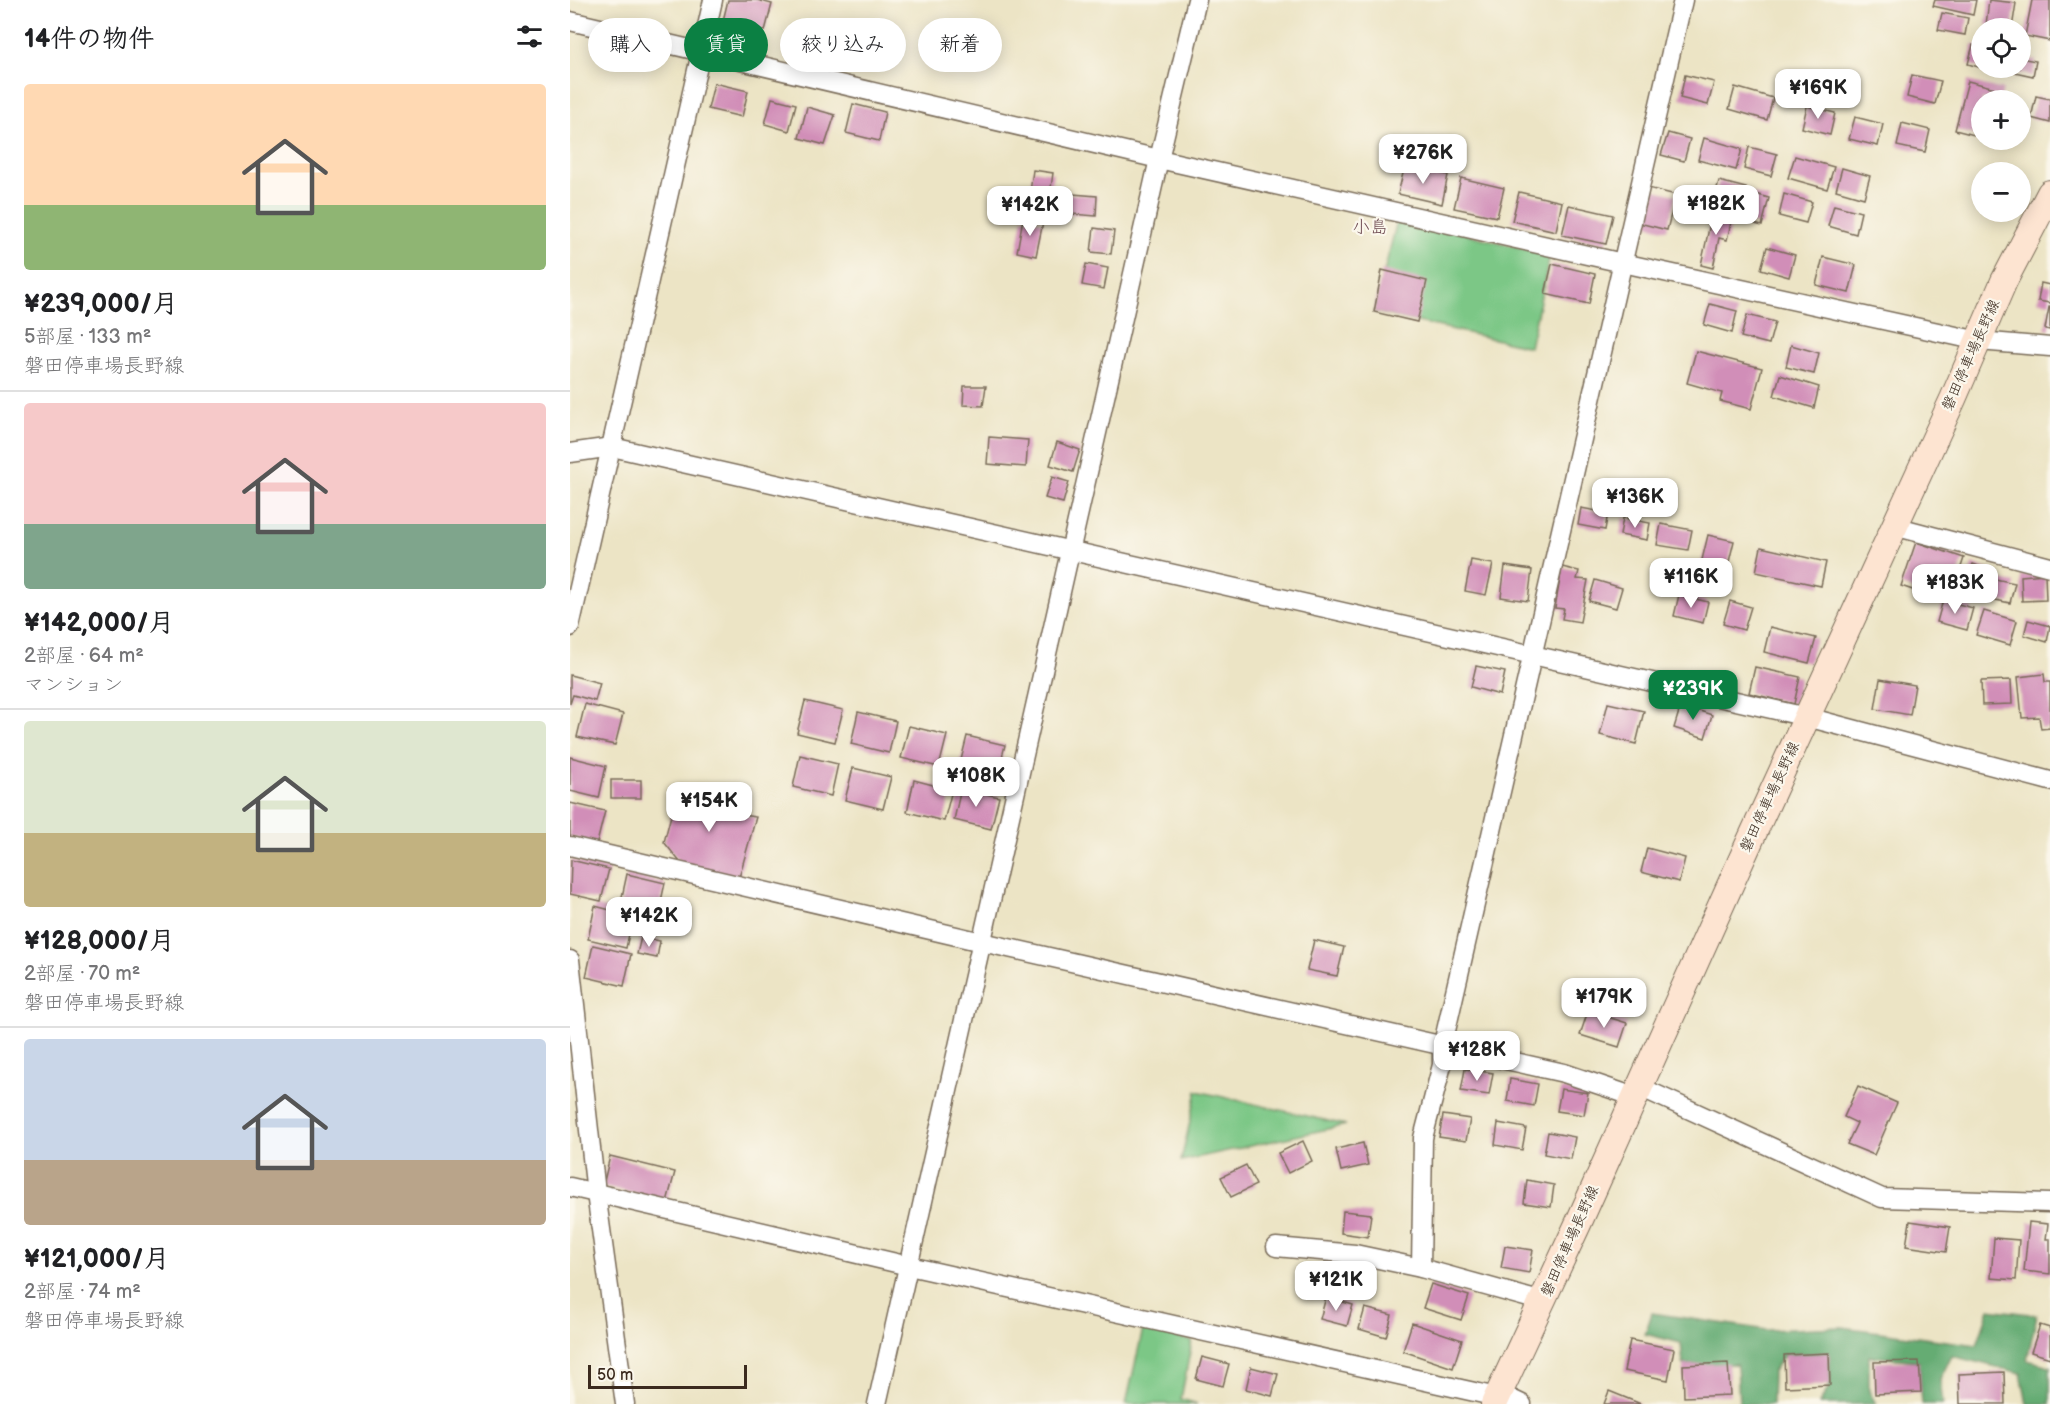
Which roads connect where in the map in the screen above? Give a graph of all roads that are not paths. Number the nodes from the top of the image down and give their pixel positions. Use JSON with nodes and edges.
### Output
{"nodes":[{"id":1,"x":713,"y":0,"type":"edge"},
{"id":2,"x":1197,"y":0,"type":"edge"},
{"id":3,"x":1683,"y":0,"type":"edge"},
{"id":4,"x":709,"y":18,"type":"edge"},
{"id":5,"x":570,"y":21,"type":"edge"},
{"id":6,"x":684,"y":46,"type":"edge"},
{"id":7,"x":768,"y":66,"type":"edge"},
{"id":8,"x":696,"y":72,"type":"edge"},
{"id":9,"x":1159,"y":159,"type":"junction"},
{"id":10,"x":2050,"y":193,"type":"edge"},
{"id":11,"x":1623,"y":263,"type":"junction"},
{"id":12,"x":1979,"y":341,"type":"junction"},
{"id":13,"x":2050,"y":347,"type":"edge"},
{"id":14,"x":612,"y":447,"type":"junction"},
{"id":15,"x":570,"y":453,"type":"edge"},
{"id":16,"x":1894,"y":526,"type":"junction"},
{"id":17,"x":1072,"y":550,"type":"junction"},
{"id":18,"x":2050,"y":567,"type":"edge"},
{"id":19,"x":570,"y":627,"type":"edge"},
{"id":20,"x":1533,"y":655,"type":"junction"},
{"id":21,"x":1807,"y":717,"type":"junction"},
{"id":22,"x":2050,"y":781,"type":"edge"},
{"id":23,"x":570,"y":846,"type":"edge"},
{"id":24,"x":982,"y":942,"type":"junction"},
{"id":25,"x":570,"y":960,"type":"edge"},
{"id":26,"x":1442,"y":1045,"type":"junction"},
{"id":27,"x":1638,"y":1092,"type":"junction"},
{"id":28,"x":570,"y":1187,"type":"edge"},
{"id":29,"x":596,"y":1193,"type":"junction"},
{"id":30,"x":2050,"y":1203,"type":"edge"},
{"id":31,"x":1276,"y":1247,"type":"dead end"},
{"id":32,"x":909,"y":1266,"type":"junction"},
{"id":33,"x":1421,"y":1268,"type":"junction"},
{"id":34,"x":1543,"y":1302,"type":"junction"},
{"id":35,"x":1503,"y":1400,"type":"edge"},
{"id":36,"x":625,"y":1404,"type":"edge"},
{"id":37,"x":877,"y":1404,"type":"edge"}],
"edges":[{"from":1,"to":4,"type":"street"},
{"from":2,"to":9,"type":"street"},
{"from":3,"to":11,"type":"street"},
{"from":5,"to":6,"type":"street"},
{"from":7,"to":9,"type":"street"},
{"from":8,"to":14,"type":"street"},
{"from":9,"to":11,"type":"street"},
{"from":9,"to":17,"type":"street"},
{"from":10,"to":12,"type":"main road","name":"磐田停車場長野線"},
{"from":11,"to":12,"type":"street"},
{"from":11,"to":20,"type":"street"},
{"from":12,"to":13,"type":"street"},
{"from":12,"to":16,"type":"main road","name":"磐田停車場長野線"},
{"from":14,"to":15,"type":"street"},
{"from":14,"to":17,"type":"street"},
{"from":14,"to":19,"type":"street"},
{"from":16,"to":18,"type":"street"},
{"from":16,"to":21,"type":"main road","name":"磐田停車場長野線"},
{"from":17,"to":20,"type":"street"},
{"from":17,"to":24,"type":"street"},
{"from":20,"to":21,"type":"street"},
{"from":20,"to":26,"type":"street"},
{"from":21,"to":22,"type":"street"},
{"from":21,"to":27,"type":"main road","name":"磐田停車場長野線"},
{"from":23,"to":24,"type":"street"},
{"from":24,"to":26,"type":"street"},
{"from":24,"to":32,"type":"street"},
{"from":25,"to":29,"type":"street"},
{"from":26,"to":27,"type":"street"},
{"from":26,"to":33,"type":"street"},
{"from":27,"to":30,"type":"street"},
{"from":27,"to":34,"type":"main road","name":"磐田停車場長野線"},
{"from":28,"to":29,"type":"street"},
{"from":29,"to":32,"type":"street"},
{"from":29,"to":36,"type":"street"},
{"from":31,"to":33,"type":"street"},
{"from":32,"to":35,"type":"street"},
{"from":32,"to":37,"type":"street"},
{"from":33,"to":34,"type":"street"},
{"from":34,"to":35,"type":"main road","name":"磐田停車場長野線"}]}
